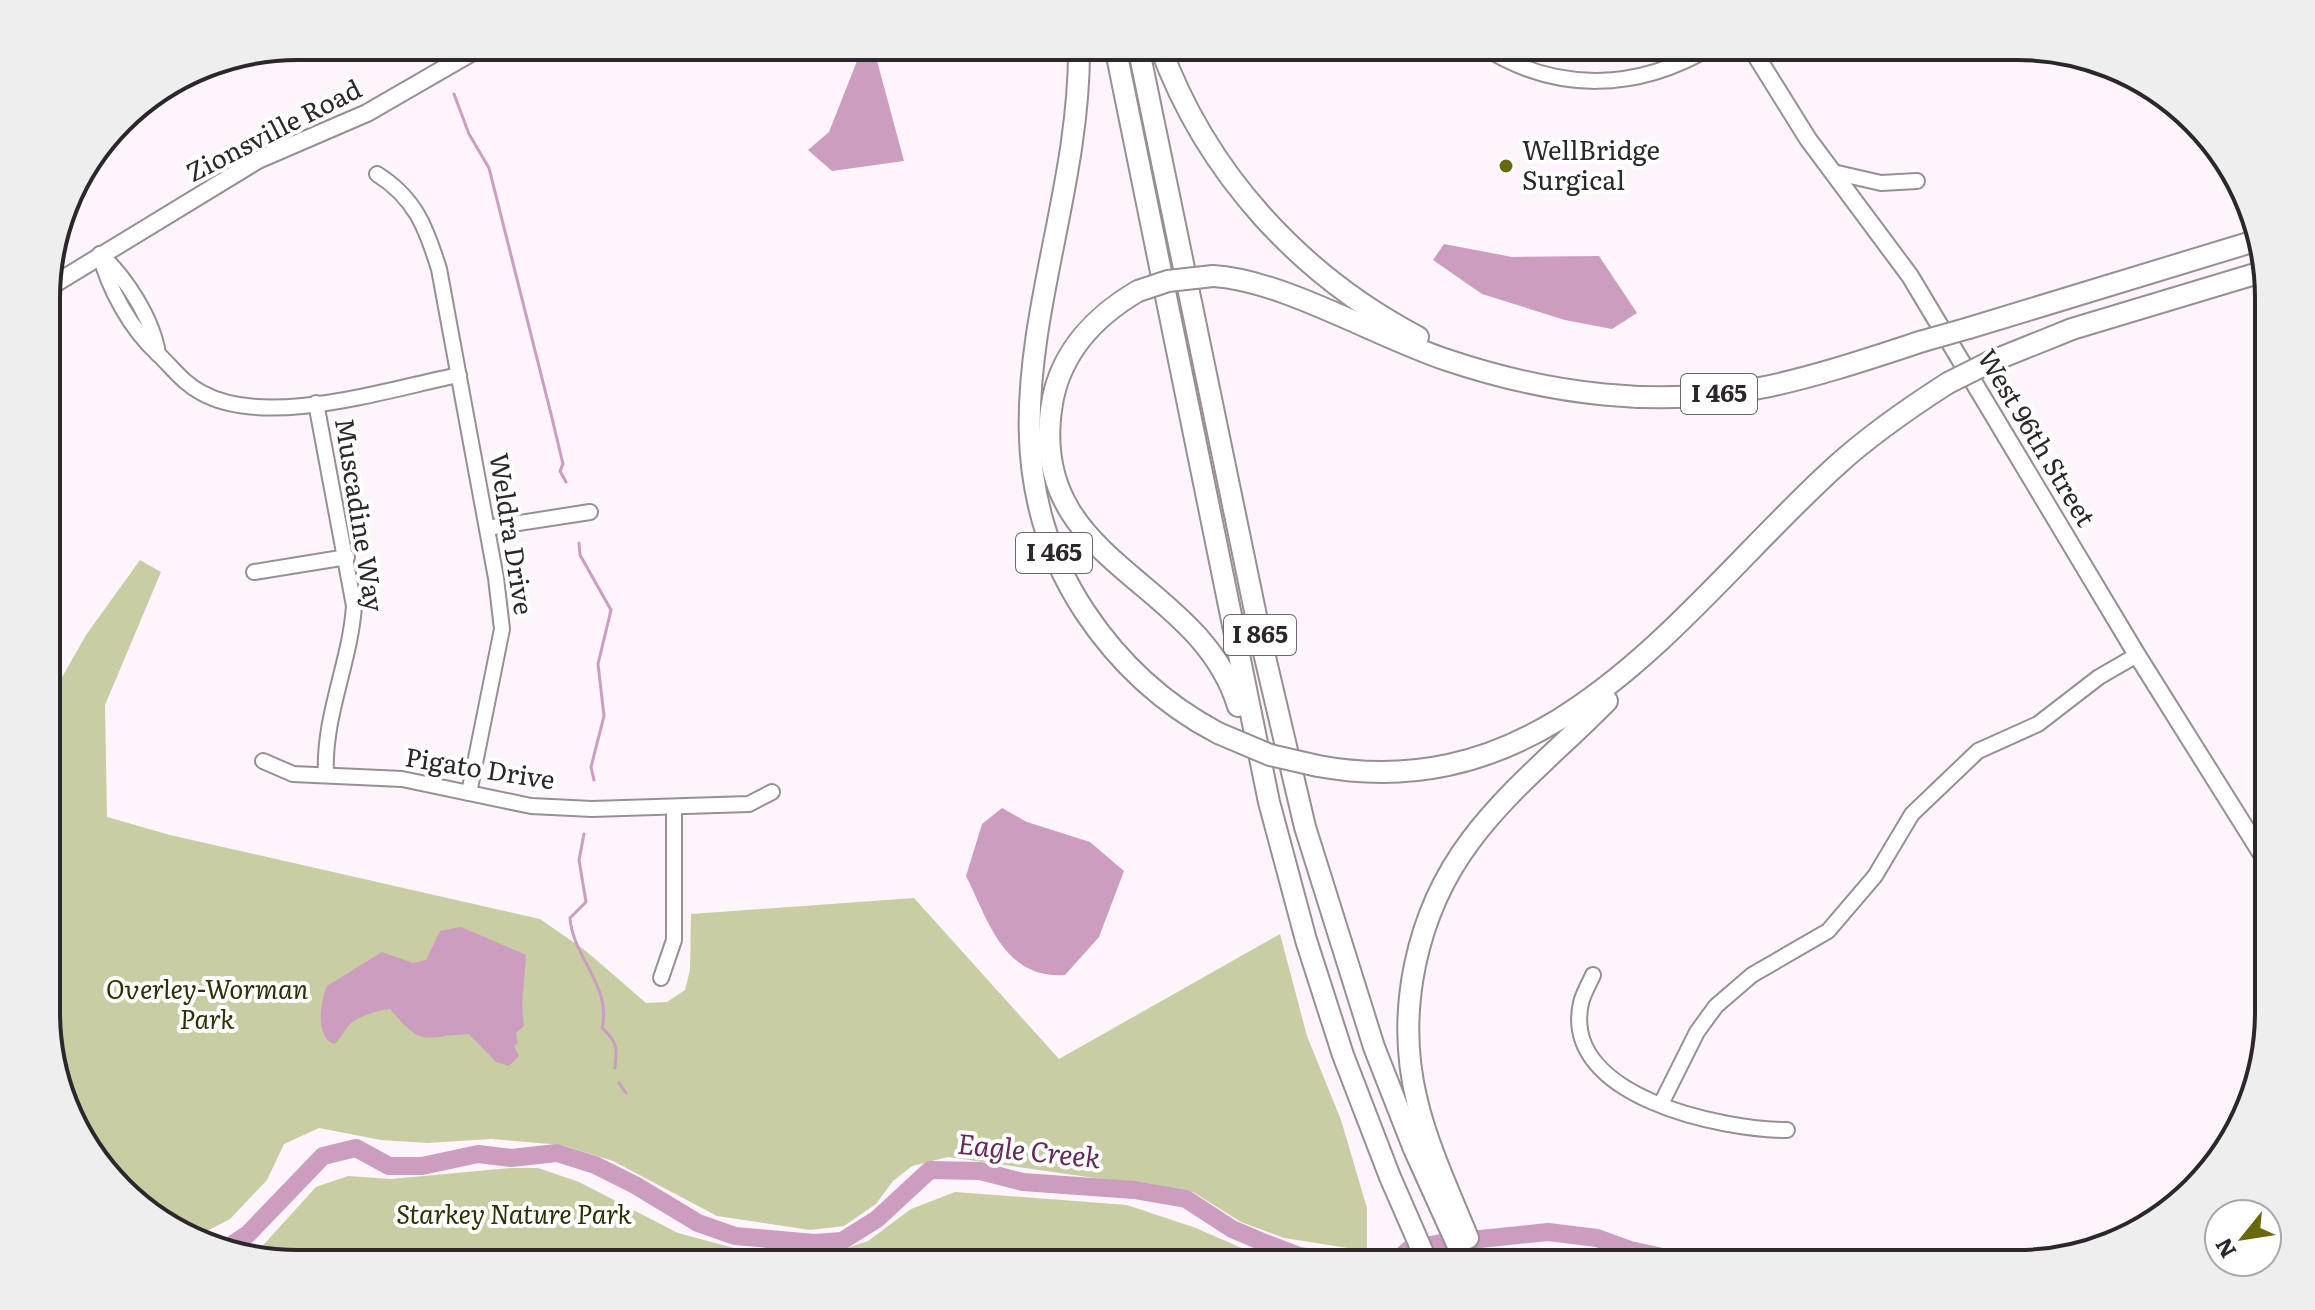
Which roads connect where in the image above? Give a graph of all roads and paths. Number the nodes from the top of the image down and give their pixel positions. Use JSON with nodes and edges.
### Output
{"nodes":[{"id":1,"x":1166,"y":60,"type":"edge"},
{"id":2,"x":1510,"y":60,"type":"edge"},
{"id":3,"x":1688,"y":60,"type":"edge"},
{"id":4,"x":1759,"y":60,"type":"edge"},
{"id":5,"x":457,"y":61,"type":"edge"},
{"id":6,"x":1078,"y":61,"type":"edge"},
{"id":7,"x":1118,"y":61,"type":"edge"},
{"id":8,"x":1141,"y":61,"type":"edge"},
{"id":9,"x":1833,"y":172,"type":"junction"},
{"id":10,"x":377,"y":174,"type":"dead end"},
{"id":11,"x":1917,"y":181,"type":"dead end"},
{"id":12,"x":1881,"y":183,"type":"junction"},
{"id":13,"x":1851,"y":194,"type":"junction"},
{"id":14,"x":2248,"y":243,"type":"edge"},
{"id":15,"x":100,"y":254,"type":"junction"},
{"id":16,"x":2253,"y":275,"type":"edge"},
{"id":17,"x":61,"y":279,"type":"edge"},
{"id":18,"x":459,"y":375,"type":"junction"},
{"id":19,"x":1510,"y":377,"type":"junction"},
{"id":20,"x":316,"y":403,"type":"junction"},
{"id":21,"x":590,"y":512,"type":"dead end"},
{"id":22,"x":487,"y":528,"type":"junction"},
{"id":23,"x":347,"y":557,"type":"junction"},
{"id":24,"x":254,"y":572,"type":"dead end"},
{"id":25,"x":1666,"y":635,"type":"junction"},
{"id":26,"x":2137,"y":655,"type":"junction"},
{"id":27,"x":263,"y":761,"type":"dead end"},
{"id":28,"x":326,"y":775,"type":"junction"},
{"id":29,"x":772,"y":792,"type":"dead end"},
{"id":30,"x":469,"y":793,"type":"junction"},
{"id":31,"x":1269,"y":802,"type":"junction"},
{"id":32,"x":674,"y":807,"type":"junction"},
{"id":33,"x":2254,"y":842,"type":"edge"},
{"id":34,"x":1593,"y":975,"type":"dead end"},
{"id":35,"x":661,"y":978,"type":"dead end"},
{"id":36,"x":1661,"y":1104,"type":"junction"},
{"id":37,"x":1787,"y":1130,"type":"dead end"},
{"id":38,"x":1443,"y":1197,"type":"junction"},
{"id":39,"x":1422,"y":1249,"type":"edge"},
{"id":40,"x":1461,"y":1249,"type":"edge"},
{"id":41,"x":1471,"y":1249,"type":"edge"}],
"edges":[{"from":1,"to":19,"type":"highway","number":"I 465"},
{"from":2,"to":3,"type":"street"},
{"from":4,"to":9,"type":"main road","name":"West 96th Street"},
{"from":5,"to":15,"type":"main road","name":"Zionsville Road"},
{"from":6,"to":25,"type":"highway","number":"I 465","bridge":true},
{"from":7,"to":31,"type":"highway","number":"I 865"},
{"from":8,"to":38,"type":"highway","number":"I 865"},
{"from":9,"to":12,"type":"street"},
{"from":9,"to":13,"type":"main road","name":"West 96th Street"},
{"from":10,"to":18,"type":"street","name":"Weldra Drive"},
{"from":11,"to":12,"type":"street"},
{"from":12,"to":13,"type":"street"},
{"from":13,"to":26,"type":"main road","name":"West 96th Street"},
{"from":14,"to":19,"type":"highway","number":"I 465","bridge":true},
{"from":15,"to":17,"type":"main road","name":"Zionsville Road"},
{"from":15,"to":20,"type":"street"},
{"from":16,"to":25,"type":"highway","number":"I 465","bridge":true},
{"from":18,"to":20,"type":"street"},
{"from":18,"to":22,"type":"street","name":"Weldra Drive"},
{"from":19,"to":31,"type":"highway","bridge":true},
{"from":20,"to":23,"type":"street","name":"Muscadine Way"},
{"from":21,"to":22,"type":"street"},
{"from":22,"to":30,"type":"street","name":"Weldra Drive"},
{"from":23,"to":24,"type":"street"},
{"from":23,"to":28,"type":"street","name":"Muscadine Way"},
{"from":25,"to":38,"type":"highway"},
{"from":26,"to":33,"type":"main road","name":"West 96th Street"},
{"from":26,"to":36,"type":"street"},
{"from":27,"to":28,"type":"street","name":"Pigato Drive"},
{"from":28,"to":30,"type":"street","name":"Pigato Drive"},
{"from":29,"to":32,"type":"street","name":"Pigato Drive"},
{"from":30,"to":32,"type":"street","name":"Pigato Drive"},
{"from":31,"to":39,"type":"highway","number":"I 865"},
{"from":32,"to":35,"type":"street"},
{"from":34,"to":36,"type":"street"},
{"from":36,"to":37,"type":"street"},
{"from":38,"to":40,"type":"highway","number":"I 865"},
{"from":38,"to":41,"type":"highway"}]}
